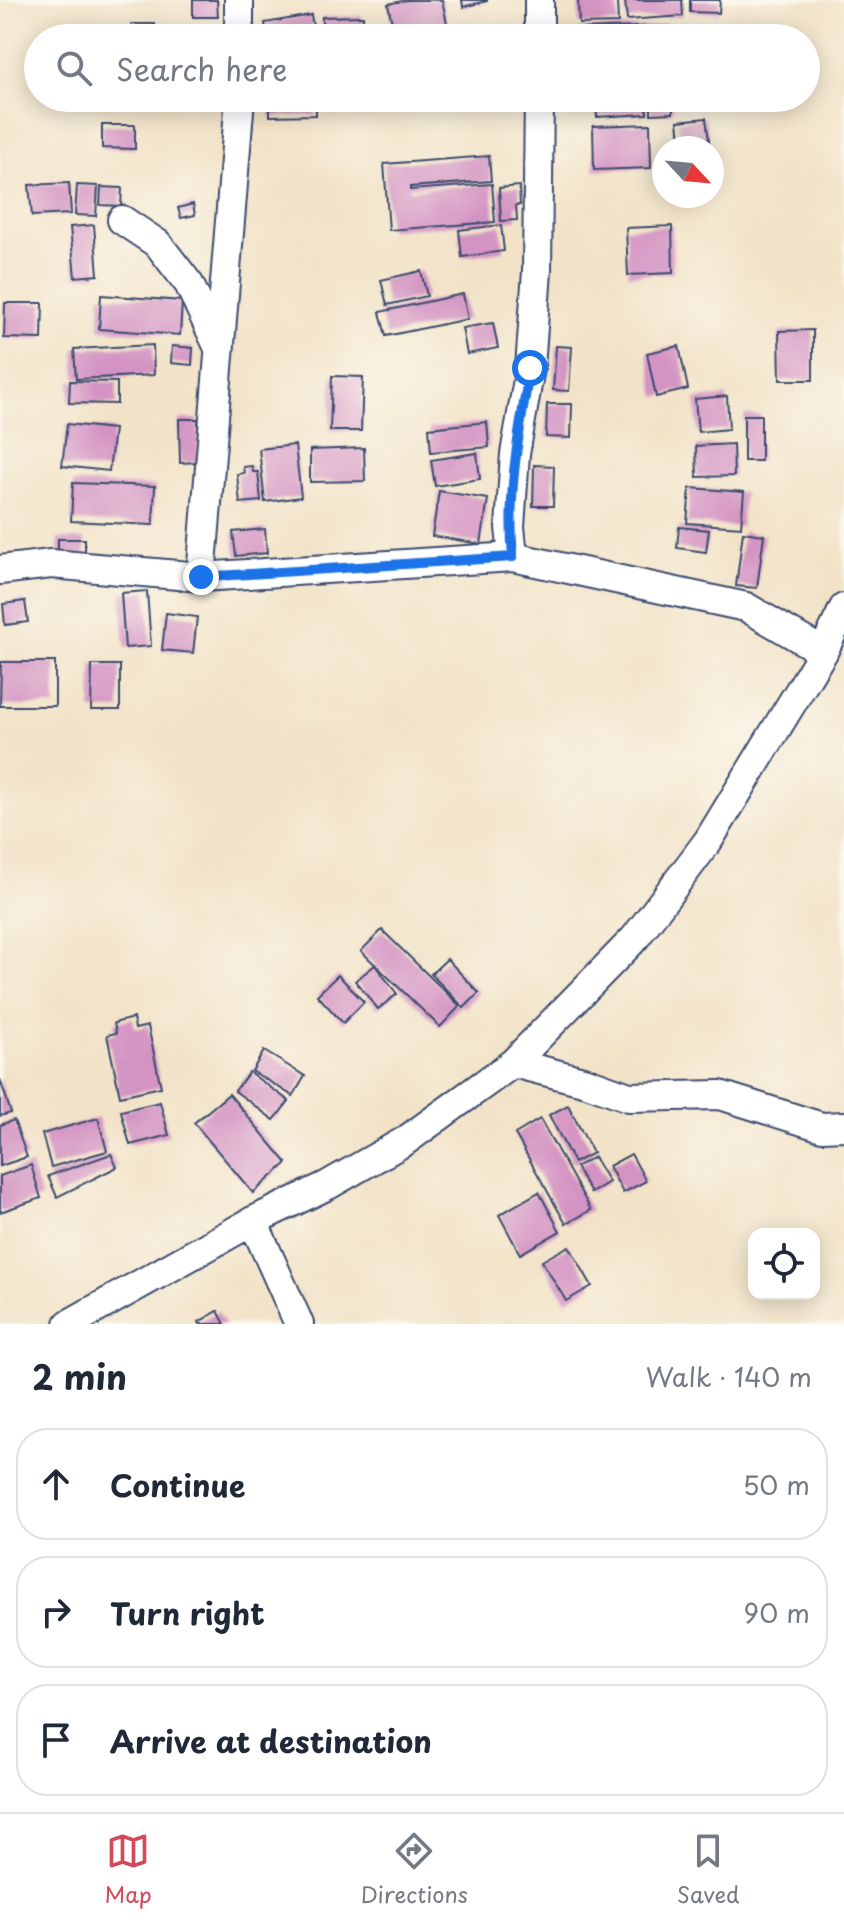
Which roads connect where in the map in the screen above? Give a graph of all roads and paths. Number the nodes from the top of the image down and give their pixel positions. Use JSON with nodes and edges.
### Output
{"nodes":[{"id":1,"x":239,"y":0,"type":"edge"},
{"id":2,"x":539,"y":0,"type":"edge"},
{"id":3,"x":239,"y":24,"type":"edge"},
{"id":4,"x":539,"y":24,"type":"edge"},
{"id":5,"x":239,"y":112,"type":"edge"},
{"id":6,"x":539,"y":112,"type":"edge"},
{"id":7,"x":122,"y":220,"type":"dead end"},
{"id":8,"x":220,"y":352,"type":"junction"},
{"id":9,"x":513,"y":557,"type":"junction"},
{"id":10,"x":0,"y":570,"type":"edge"},
{"id":11,"x":201,"y":577,"type":"junction"},
{"id":12,"x":844,"y":608,"type":"edge"},
{"id":13,"x":832,"y":645,"type":"edge"},
{"id":14,"x":513,"y":1063,"type":"junction"},
{"id":15,"x":844,"y":1126,"type":"edge"},
{"id":16,"x":253,"y":1221,"type":"junction"},
{"id":17,"x":69,"y":1324,"type":"edge"},
{"id":18,"x":299,"y":1324,"type":"edge"}],
"edges":[{"from":1,"to":3,"type":"street"},
{"from":2,"to":4,"type":"street"},
{"from":5,"to":8,"type":"street"},
{"from":6,"to":9,"type":"street"},
{"from":7,"to":8,"type":"street"},
{"from":8,"to":11,"type":"street"},
{"from":9,"to":11,"type":"street"},
{"from":9,"to":13,"type":"street"},
{"from":10,"to":11,"type":"street"},
{"from":12,"to":13,"type":"street"},
{"from":13,"to":14,"type":"street"},
{"from":14,"to":15,"type":"street"},
{"from":14,"to":16,"type":"street"},
{"from":16,"to":17,"type":"street"},
{"from":16,"to":18,"type":"street"}]}
